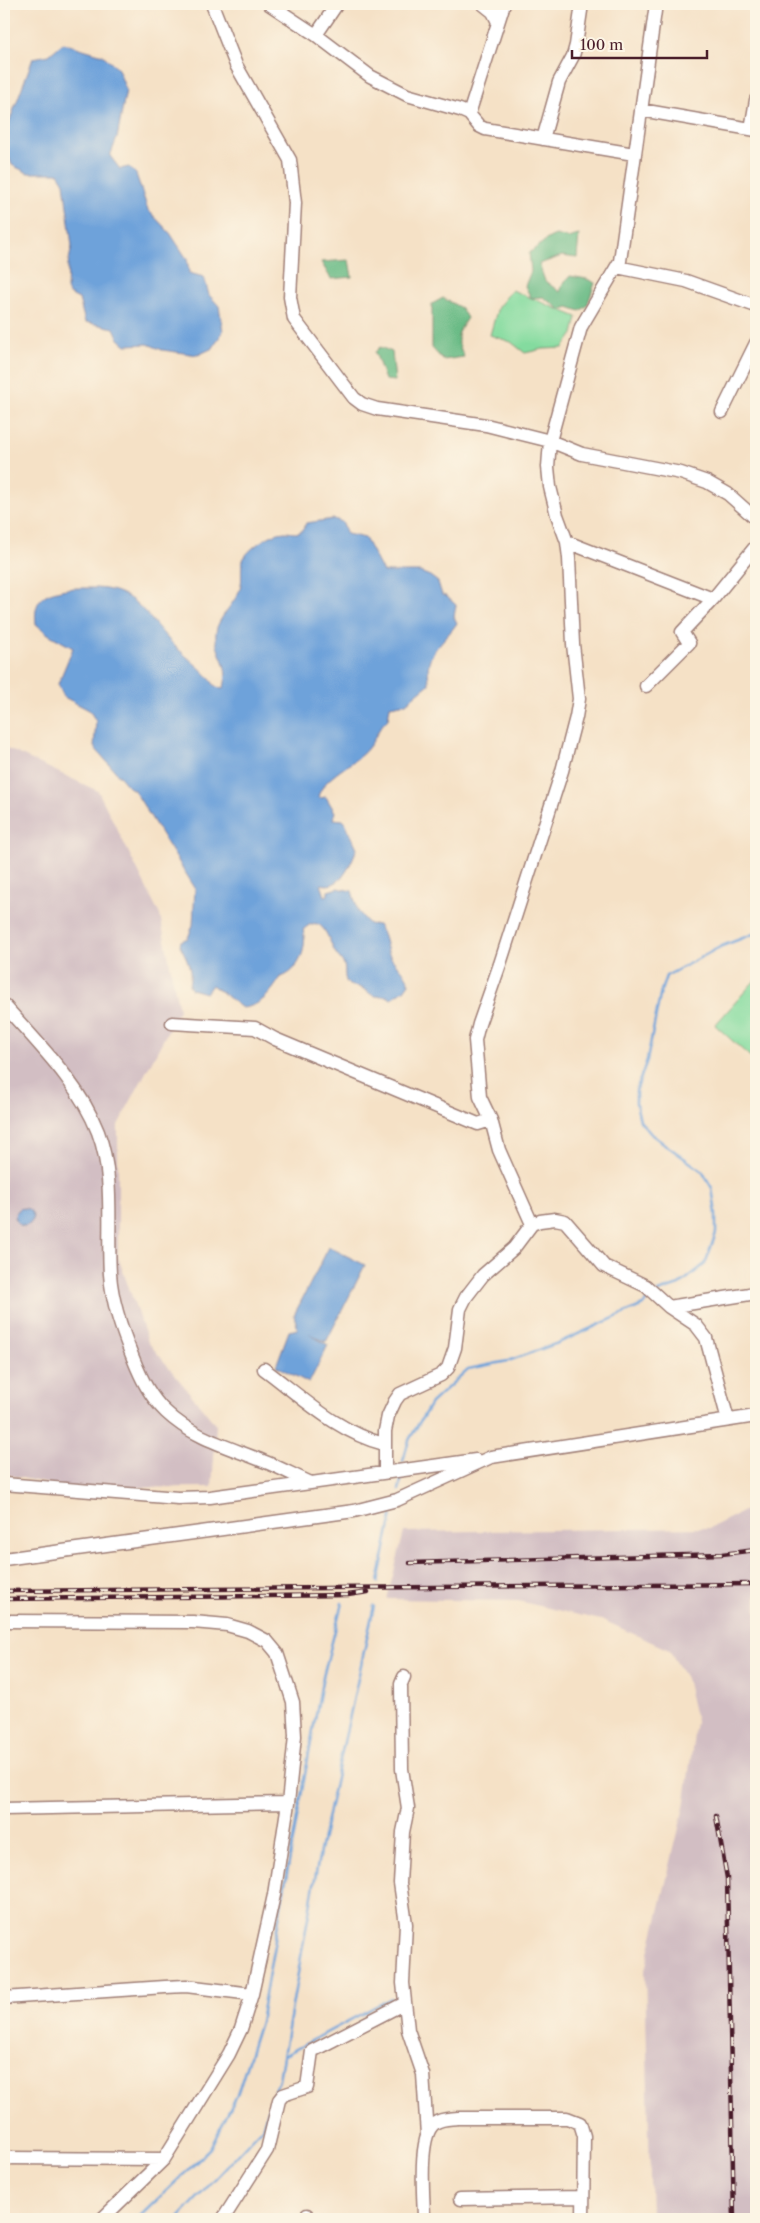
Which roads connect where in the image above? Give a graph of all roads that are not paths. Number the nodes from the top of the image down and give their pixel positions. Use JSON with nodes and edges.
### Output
{"nodes":[{"id":1,"x":212,"y":4,"type":"edge"},
{"id":2,"x":269,"y":4,"type":"edge"},
{"id":3,"x":337,"y":4,"type":"edge"},
{"id":4,"x":483,"y":4,"type":"edge"},
{"id":5,"x":504,"y":4,"type":"edge"},
{"id":6,"x":582,"y":4,"type":"edge"},
{"id":7,"x":656,"y":4,"type":"edge"},
{"id":8,"x":498,"y":22,"type":"junction"},
{"id":9,"x":316,"y":35,"type":"junction"},
{"id":10,"x":756,"y":100,"type":"edge"},
{"id":11,"x":641,"y":110,"type":"junction"},
{"id":12,"x":469,"y":114,"type":"junction"},
{"id":13,"x":754,"y":130,"type":"edge"},
{"id":14,"x":542,"y":138,"type":"junction"},
{"id":15,"x":634,"y":154,"type":"junction"},
{"id":16,"x":617,"y":267,"type":"junction"},
{"id":17,"x":756,"y":306,"type":"edge"},
{"id":18,"x":756,"y":343,"type":"edge"},
{"id":19,"x":722,"y":412,"type":"dead end"},
{"id":20,"x":550,"y":441,"type":"junction"},
{"id":21,"x":756,"y":519,"type":"edge"},
{"id":22,"x":567,"y":542,"type":"junction"},
{"id":23,"x":756,"y":546,"type":"edge"},
{"id":24,"x":713,"y":599,"type":"junction"},
{"id":25,"x":646,"y":686,"type":"dead end"},
{"id":26,"x":4,"y":1005,"type":"edge"},
{"id":27,"x":172,"y":1023,"type":"dead end"},
{"id":28,"x":491,"y":1120,"type":"junction"},
{"id":29,"x":532,"y":1224,"type":"junction"},
{"id":30,"x":756,"y":1293,"type":"edge"},
{"id":31,"x":665,"y":1304,"type":"junction"},
{"id":32,"x":264,"y":1369,"type":"dead end"},
{"id":33,"x":756,"y":1416,"type":"edge"},
{"id":34,"x":728,"y":1420,"type":"junction"},
{"id":35,"x":384,"y":1444,"type":"junction"},
{"id":36,"x":491,"y":1457,"type":"junction"},
{"id":37,"x":385,"y":1472,"type":"junction"},
{"id":38,"x":311,"y":1483,"type":"junction"},
{"id":39,"x":4,"y":1484,"type":"edge"},
{"id":40,"x":4,"y":1559,"type":"edge"},
{"id":41,"x":4,"y":1621,"type":"edge"},
{"id":42,"x":404,"y":1677,"type":"dead end"},
{"id":43,"x":288,"y":1803,"type":"junction"},
{"id":44,"x":4,"y":1809,"type":"edge"},
{"id":45,"x":252,"y":1994,"type":"junction"},
{"id":46,"x":4,"y":1998,"type":"edge"},
{"id":47,"x":405,"y":2003,"type":"junction"},
{"id":48,"x":427,"y":2134,"type":"junction"},
{"id":49,"x":4,"y":2158,"type":"edge"},
{"id":50,"x":164,"y":2159,"type":"junction"},
{"id":51,"x":583,"y":2197,"type":"junction"},
{"id":52,"x":460,"y":2199,"type":"dead end"},
{"id":53,"x":102,"y":2219,"type":"edge"},
{"id":54,"x":223,"y":2219,"type":"edge"},
{"id":55,"x":424,"y":2219,"type":"edge"},
{"id":56,"x":583,"y":2219,"type":"edge"}],
"edges":[{"from":1,"to":20,"type":"street"},
{"from":2,"to":9,"type":"street"},
{"from":3,"to":9,"type":"street"},
{"from":4,"to":8,"type":"street"},
{"from":5,"to":8,"type":"street"},
{"from":6,"to":14,"type":"street"},
{"from":7,"to":11,"type":"street"},
{"from":8,"to":12,"type":"street"},
{"from":9,"to":12,"type":"street"},
{"from":10,"to":13,"type":"street"},
{"from":11,"to":13,"type":"street"},
{"from":11,"to":15,"type":"street"},
{"from":12,"to":14,"type":"street"},
{"from":14,"to":15,"type":"street"},
{"from":15,"to":16,"type":"street"},
{"from":16,"to":17,"type":"street"},
{"from":16,"to":20,"type":"street"},
{"from":18,"to":19,"type":"street"},
{"from":20,"to":21,"type":"street"},
{"from":20,"to":22,"type":"street"},
{"from":22,"to":24,"type":"street"},
{"from":22,"to":28,"type":"street"},
{"from":23,"to":24,"type":"street"},
{"from":24,"to":25,"type":"street"},
{"from":26,"to":38,"type":"street"},
{"from":27,"to":28,"type":"street"},
{"from":28,"to":29,"type":"street"},
{"from":29,"to":31,"type":"street"},
{"from":29,"to":35,"type":"street"},
{"from":30,"to":31,"type":"street"},
{"from":31,"to":34,"type":"street"},
{"from":32,"to":35,"type":"street"},
{"from":33,"to":34,"type":"street"},
{"from":34,"to":36,"type":"street"},
{"from":35,"to":37,"type":"street"},
{"from":36,"to":37,"type":"street"},
{"from":36,"to":40,"type":"street"},
{"from":37,"to":38,"type":"street"},
{"from":38,"to":39,"type":"street"},
{"from":41,"to":43,"type":"street"},
{"from":42,"to":47,"type":"street"},
{"from":43,"to":44,"type":"street"},
{"from":43,"to":45,"type":"street"},
{"from":45,"to":46,"type":"street"},
{"from":45,"to":50,"type":"street"},
{"from":47,"to":48,"type":"street"},
{"from":47,"to":54,"type":"street"},
{"from":48,"to":51,"type":"street"},
{"from":48,"to":55,"type":"street"},
{"from":49,"to":50,"type":"street"},
{"from":50,"to":53,"type":"street"},
{"from":51,"to":52,"type":"street"},
{"from":51,"to":56,"type":"street"}]}
